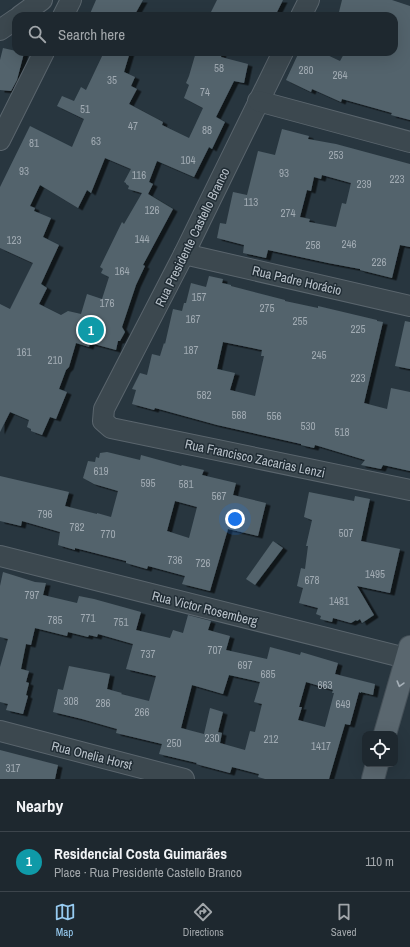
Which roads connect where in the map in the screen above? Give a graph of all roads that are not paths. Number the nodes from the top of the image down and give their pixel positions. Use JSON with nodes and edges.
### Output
{"nodes":[{"id":1,"x":42,"y":0,"type":"edge"},
{"id":2,"x":71,"y":0,"type":"edge"},
{"id":3,"x":309,"y":0,"type":"edge"},
{"id":4,"x":25,"y":12,"type":"edge"},
{"id":5,"x":65,"y":12,"type":"edge"},
{"id":6,"x":303,"y":12,"type":"edge"},
{"id":7,"x":42,"y":56,"type":"edge"},
{"id":8,"x":281,"y":56,"type":"edge"},
{"id":9,"x":258,"y":102,"type":"junction"},
{"id":10,"x":0,"y":140,"type":"edge"},
{"id":11,"x":410,"y":142,"type":"edge"},
{"id":12,"x":184,"y":254,"type":"junction"},
{"id":13,"x":410,"y":306,"type":"edge"},
{"id":14,"x":103,"y":421,"type":"joint"},
{"id":15,"x":410,"y":490,"type":"edge"},
{"id":16,"x":0,"y":556,"type":"edge"},
{"id":17,"x":409,"y":655,"type":"edge"},
{"id":18,"x":0,"y":731,"type":"edge"},
{"id":19,"x":387,"y":731,"type":"edge"},
{"id":20,"x":376,"y":767,"type":"edge"},
{"id":21,"x":184,"y":779,"type":"edge"},
{"id":22,"x":372,"y":779,"type":"edge"}],
"edges":[{"from":1,"to":4,"type":"street"},
{"from":2,"to":5,"type":"street"},
{"from":3,"to":6,"type":"street"},
{"from":7,"to":10,"type":"street"},
{"from":8,"to":9,"type":"street","name":"Rua Presidente Castello Branco"},
{"from":9,"to":11,"type":"street"},
{"from":9,"to":12,"type":"street","name":"Rua Presidente Castello Branco"},
{"from":12,"to":13,"type":"street","name":"Rua Padre Horácio"},
{"from":12,"to":14,"type":"street","name":"Rua Presidente Castello Branco"},
{"from":14,"to":15,"type":"street","name":"Rua Francisco Zacarias Lenzi"},
{"from":16,"to":17,"type":"street","name":"Rua Victor Rosemberg"},
{"from":17,"to":19,"type":"main road","one_way":true},
{"from":18,"to":21,"type":"street","name":"Rua Onelia Horst"},
{"from":20,"to":22,"type":"main road"}]}
